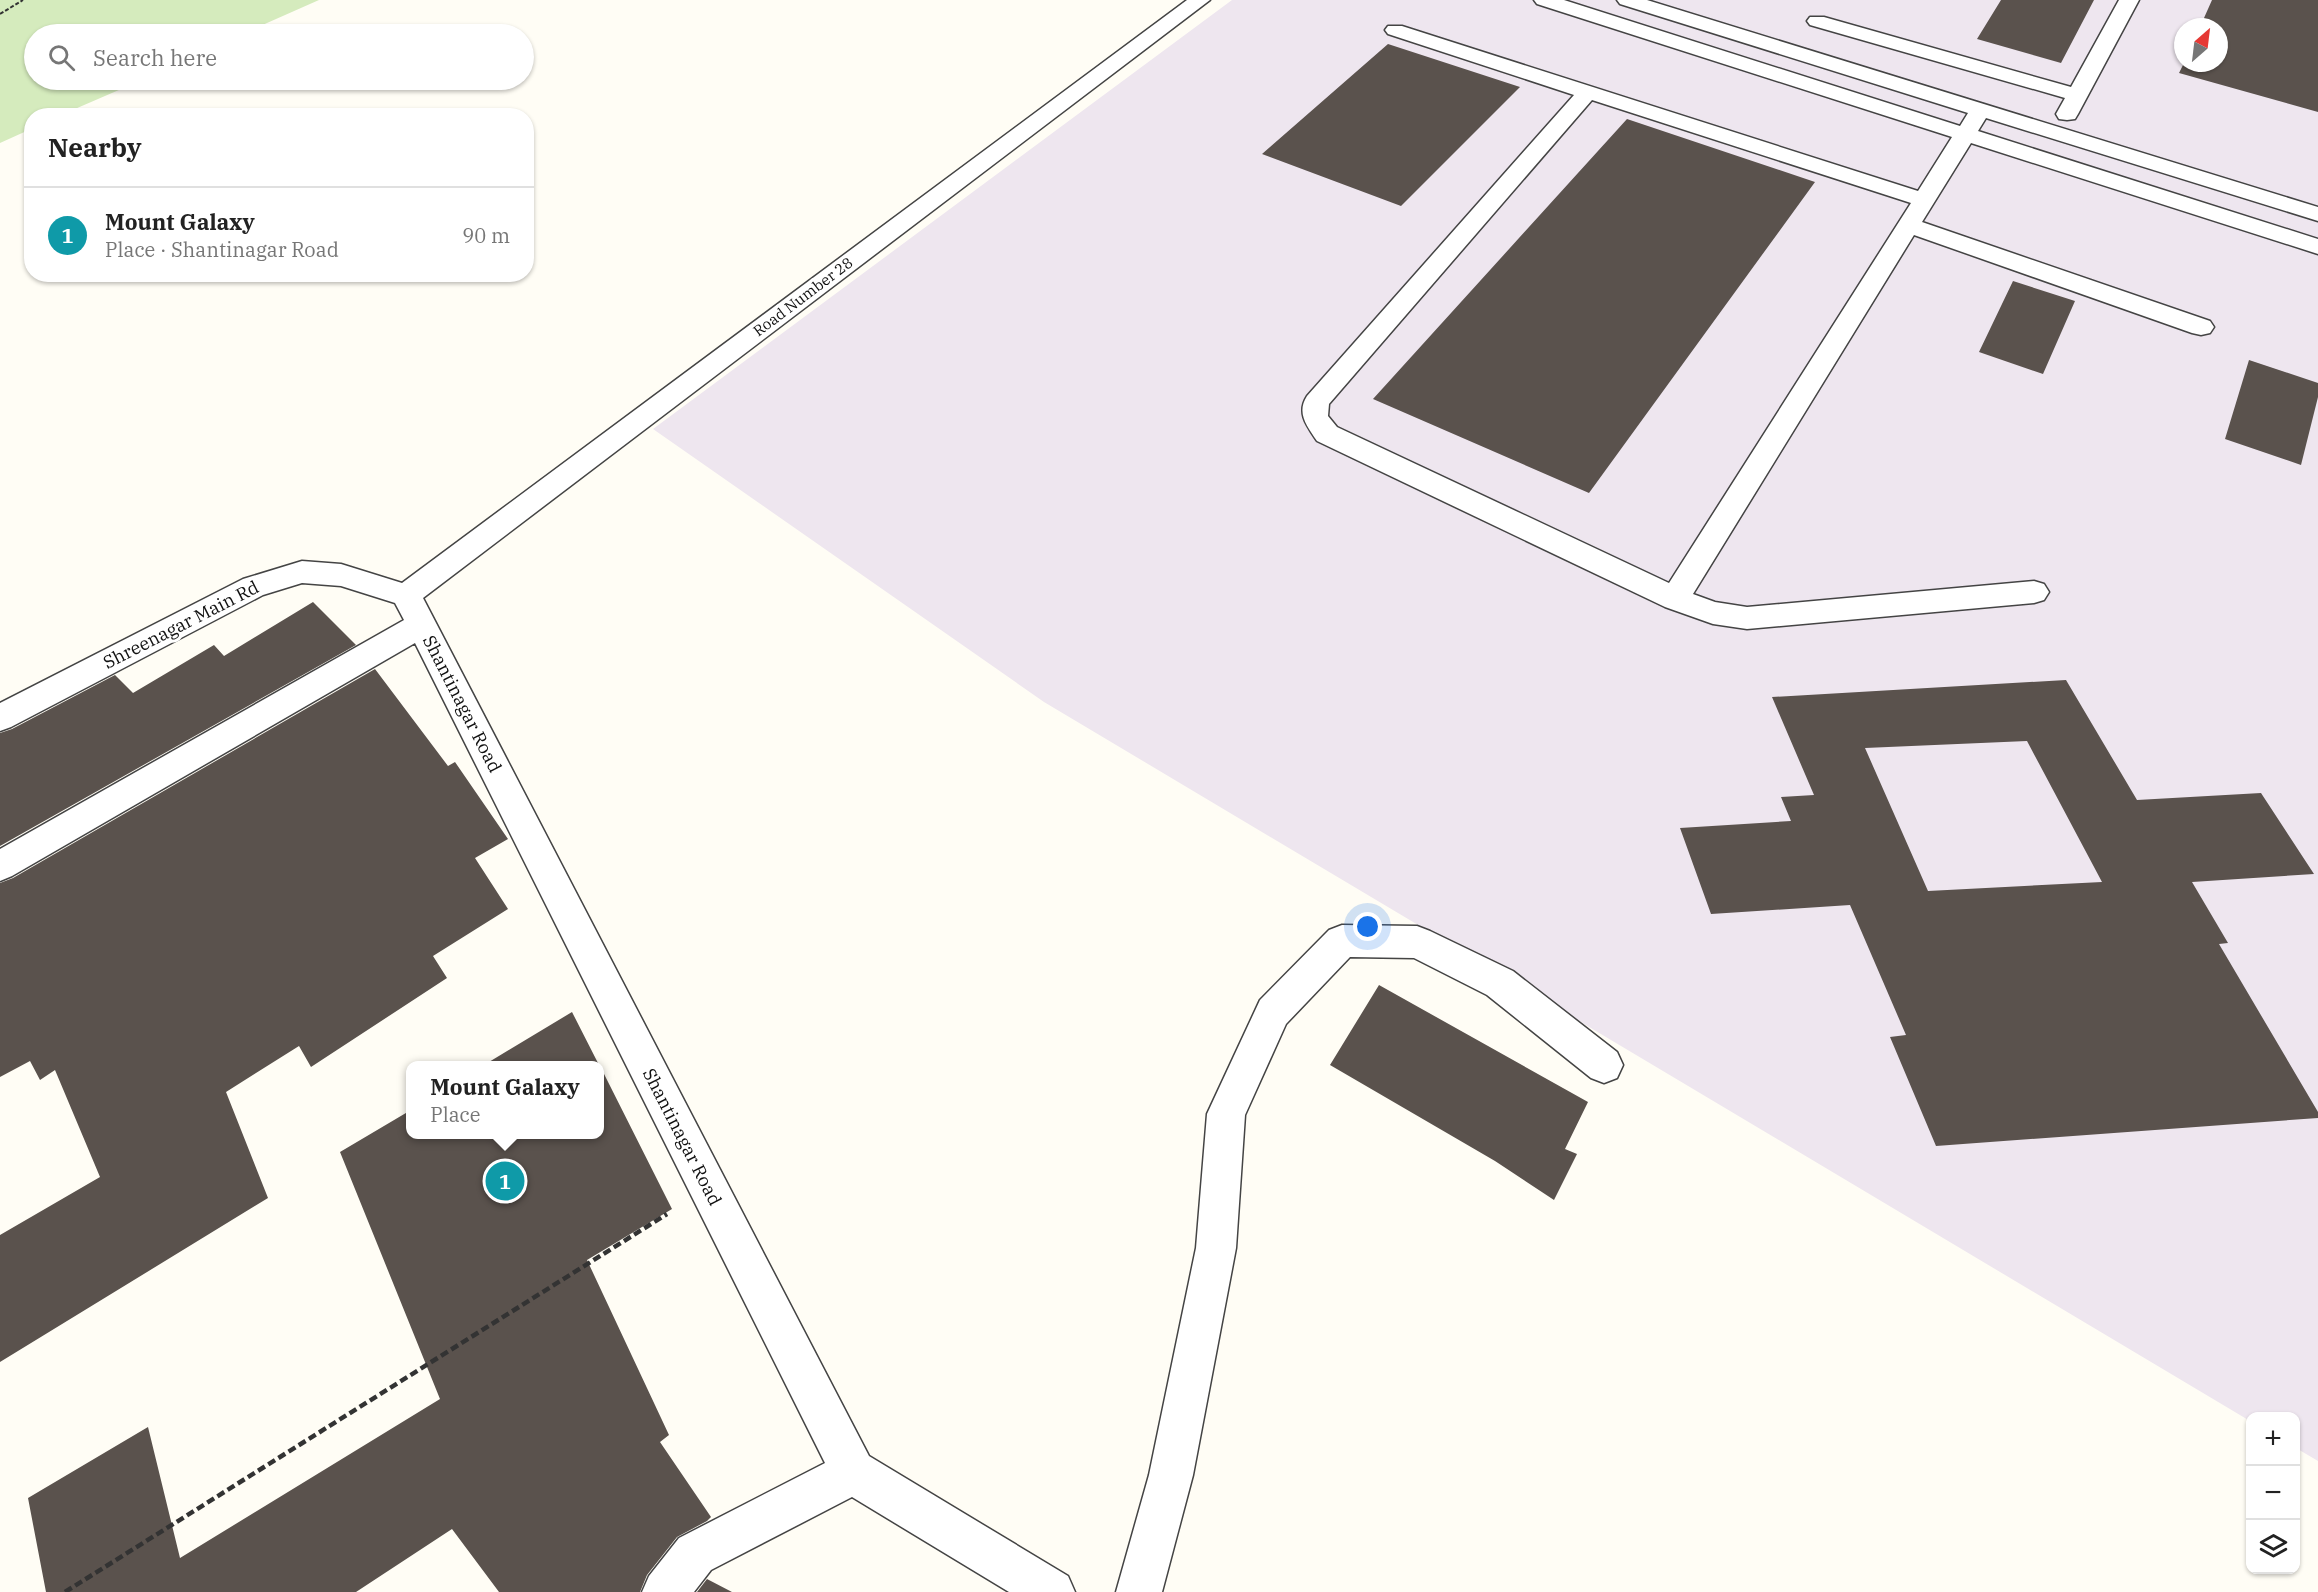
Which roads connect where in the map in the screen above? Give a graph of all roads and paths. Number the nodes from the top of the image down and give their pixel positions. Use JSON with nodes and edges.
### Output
{"nodes":[{"id":1,"x":23,"y":0,"type":"edge"},
{"id":2,"x":1200,"y":0,"type":"edge"},
{"id":3,"x":1544,"y":0,"type":"edge"},
{"id":4,"x":1627,"y":0,"type":"edge"},
{"id":5,"x":2129,"y":0,"type":"edge"},
{"id":6,"x":0,"y":14,"type":"edge"},
{"id":7,"x":1395,"y":30,"type":"dead end"},
{"id":8,"x":1793,"y":51,"type":"junction"},
{"id":9,"x":1588,"y":92,"type":"junction"},
{"id":10,"x":2077,"y":95,"type":"junction"},
{"id":11,"x":1981,"y":110,"type":"junction"},
{"id":12,"x":2057,"y":133,"type":"junction"},
{"id":13,"x":1965,"y":135,"type":"junction"},
{"id":14,"x":1924,"y":200,"type":"junction"},
{"id":15,"x":2318,"y":214,"type":"edge"},
{"id":16,"x":1909,"y":225,"type":"junction"},
{"id":17,"x":2318,"y":248,"type":"edge"},
{"id":18,"x":2201,"y":327,"type":"dead end"},
{"id":19,"x":2034,"y":592,"type":"dead end"},
{"id":20,"x":1675,"y":599,"type":"junction"},
{"id":21,"x":414,"y":610,"type":"junction"},
{"id":22,"x":0,"y":718,"type":"edge"},
{"id":23,"x":0,"y":866,"type":"edge"},
{"id":24,"x":1604,"y":1065,"type":"dead end"},
{"id":25,"x":708,"y":1188,"type":"junction"},
{"id":26,"x":853,"y":1472,"type":"junction"},
{"id":27,"x":65,"y":1592,"type":"edge"},
{"id":28,"x":665,"y":1592,"type":"edge"},
{"id":29,"x":1052,"y":1592,"type":"edge"},
{"id":30,"x":1139,"y":1592,"type":"edge"}],
"edges":[{"from":1,"to":6,"type":"path"},
{"from":2,"to":21,"type":"street","name":"Road Number 28"},
{"from":3,"to":13,"type":"street"},
{"from":4,"to":8,"type":"street"},
{"from":5,"to":10,"type":"street"},
{"from":7,"to":9,"type":"street"},
{"from":8,"to":10,"type":"street"},
{"from":8,"to":11,"type":"street"},
{"from":9,"to":14,"type":"street"},
{"from":9,"to":20,"type":"street"},
{"from":10,"to":12,"type":"street"},
{"from":11,"to":12,"type":"street"},
{"from":11,"to":13,"type":"street"},
{"from":12,"to":15,"type":"street"},
{"from":13,"to":14,"type":"street"},
{"from":13,"to":17,"type":"street"},
{"from":14,"to":16,"type":"street"},
{"from":16,"to":18,"type":"street"},
{"from":16,"to":20,"type":"street"},
{"from":19,"to":20,"type":"street"},
{"from":21,"to":22,"type":"street","name":"Shreenagar Main Rd"},
{"from":21,"to":23,"type":"street","name":"Road Number 28"},
{"from":21,"to":25,"type":"street","name":"Shantinagar Road"},
{"from":24,"to":30,"type":"street"},
{"from":25,"to":26,"type":"street","name":"Shantinagar Road"},
{"from":25,"to":27,"type":"path"},
{"from":26,"to":28,"type":"street"},
{"from":26,"to":29,"type":"street"}]}
